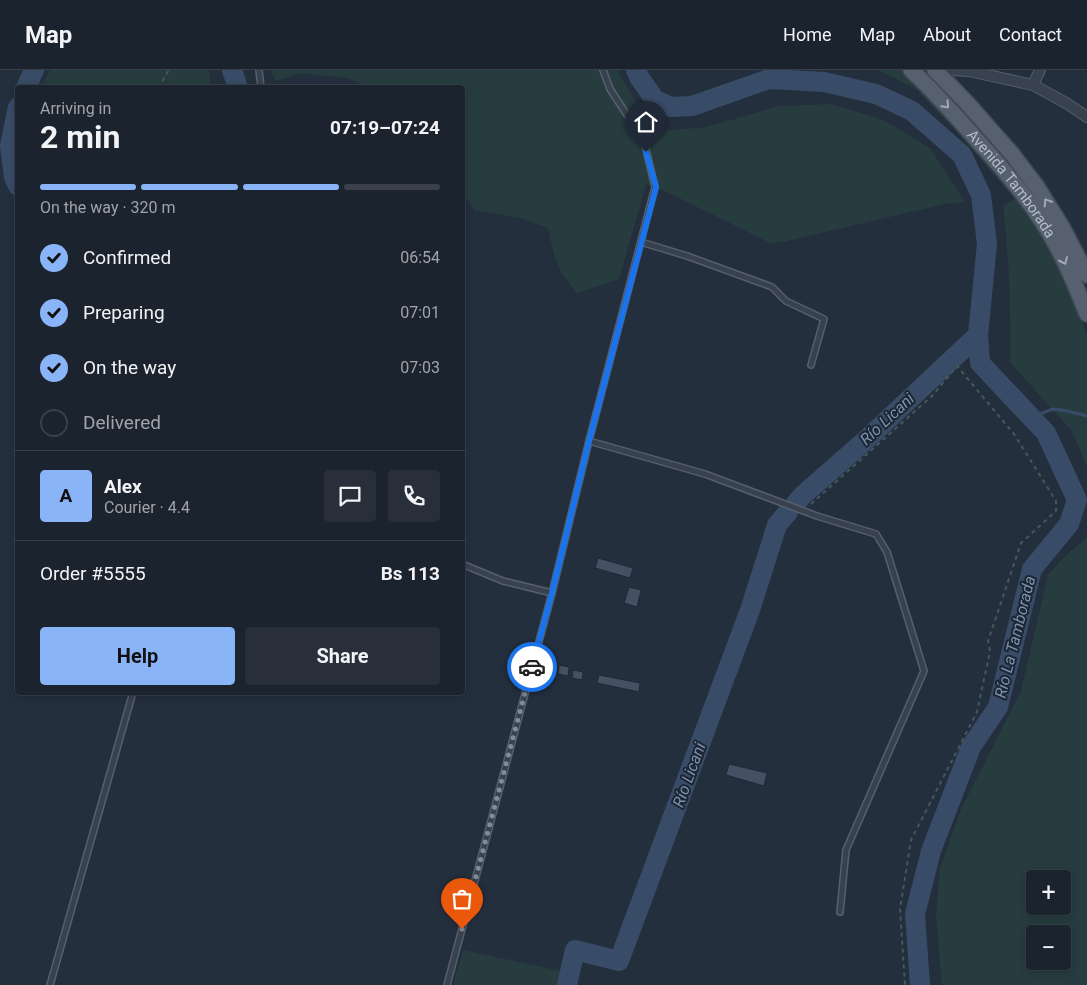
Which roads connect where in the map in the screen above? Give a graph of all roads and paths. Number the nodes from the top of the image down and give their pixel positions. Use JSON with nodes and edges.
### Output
{"nodes":[{"id":1,"x":169,"y":70,"type":"edge"},
{"id":2,"x":259,"y":70,"type":"edge"},
{"id":3,"x":603,"y":70,"type":"edge"},
{"id":4,"x":912,"y":70,"type":"edge"},
{"id":5,"x":1040,"y":70,"type":"edge"},
{"id":6,"x":938,"y":72,"type":"edge"},
{"id":7,"x":160,"y":85,"type":"edge"},
{"id":8,"x":261,"y":85,"type":"edge"},
{"id":9,"x":1033,"y":85,"type":"junction"},
{"id":10,"x":1087,"y":117,"type":"edge"},
{"id":11,"x":641,"y":242,"type":"junction"},
{"id":12,"x":1087,"y":275,"type":"edge"},
{"id":13,"x":1087,"y":314,"type":"edge"},
{"id":14,"x":812,"y":365,"type":"dead end"},
{"id":15,"x":589,"y":441,"type":"junction"},
{"id":16,"x":804,"y":511,"type":"junction"},
{"id":17,"x":465,"y":565,"type":"edge"},
{"id":18,"x":552,"y":593,"type":"junction"},
{"id":19,"x":132,"y":695,"type":"edge"},
{"id":20,"x":840,"y":912,"type":"dead end"},
{"id":21,"x":50,"y":985,"type":"edge"},
{"id":22,"x":447,"y":985,"type":"edge"},
{"id":23,"x":905,"y":985,"type":"edge"}],
"edges":[{"from":1,"to":7,"type":"path"},
{"from":2,"to":8,"type":"lane"},
{"from":3,"to":11,"type":"lane"},
{"from":4,"to":13,"type":"main road","name":"Avenida Tamborada","one_way":true},
{"from":5,"to":9,"type":"street"},
{"from":6,"to":9,"type":"street"},
{"from":12,"to":6,"type":"main road","name":"Avenida Tamborada","one_way":true},
{"from":9,"to":10,"type":"street"},
{"from":11,"to":14,"type":"lane"},
{"from":11,"to":15,"type":"lane"},
{"from":15,"to":16,"type":"lane"},
{"from":15,"to":18,"type":"lane"},
{"from":16,"to":20,"type":"lane"},
{"from":16,"to":23,"type":"path"},
{"from":17,"to":18,"type":"lane"},
{"from":18,"to":22,"type":"lane"},
{"from":19,"to":21,"type":"lane"}]}
